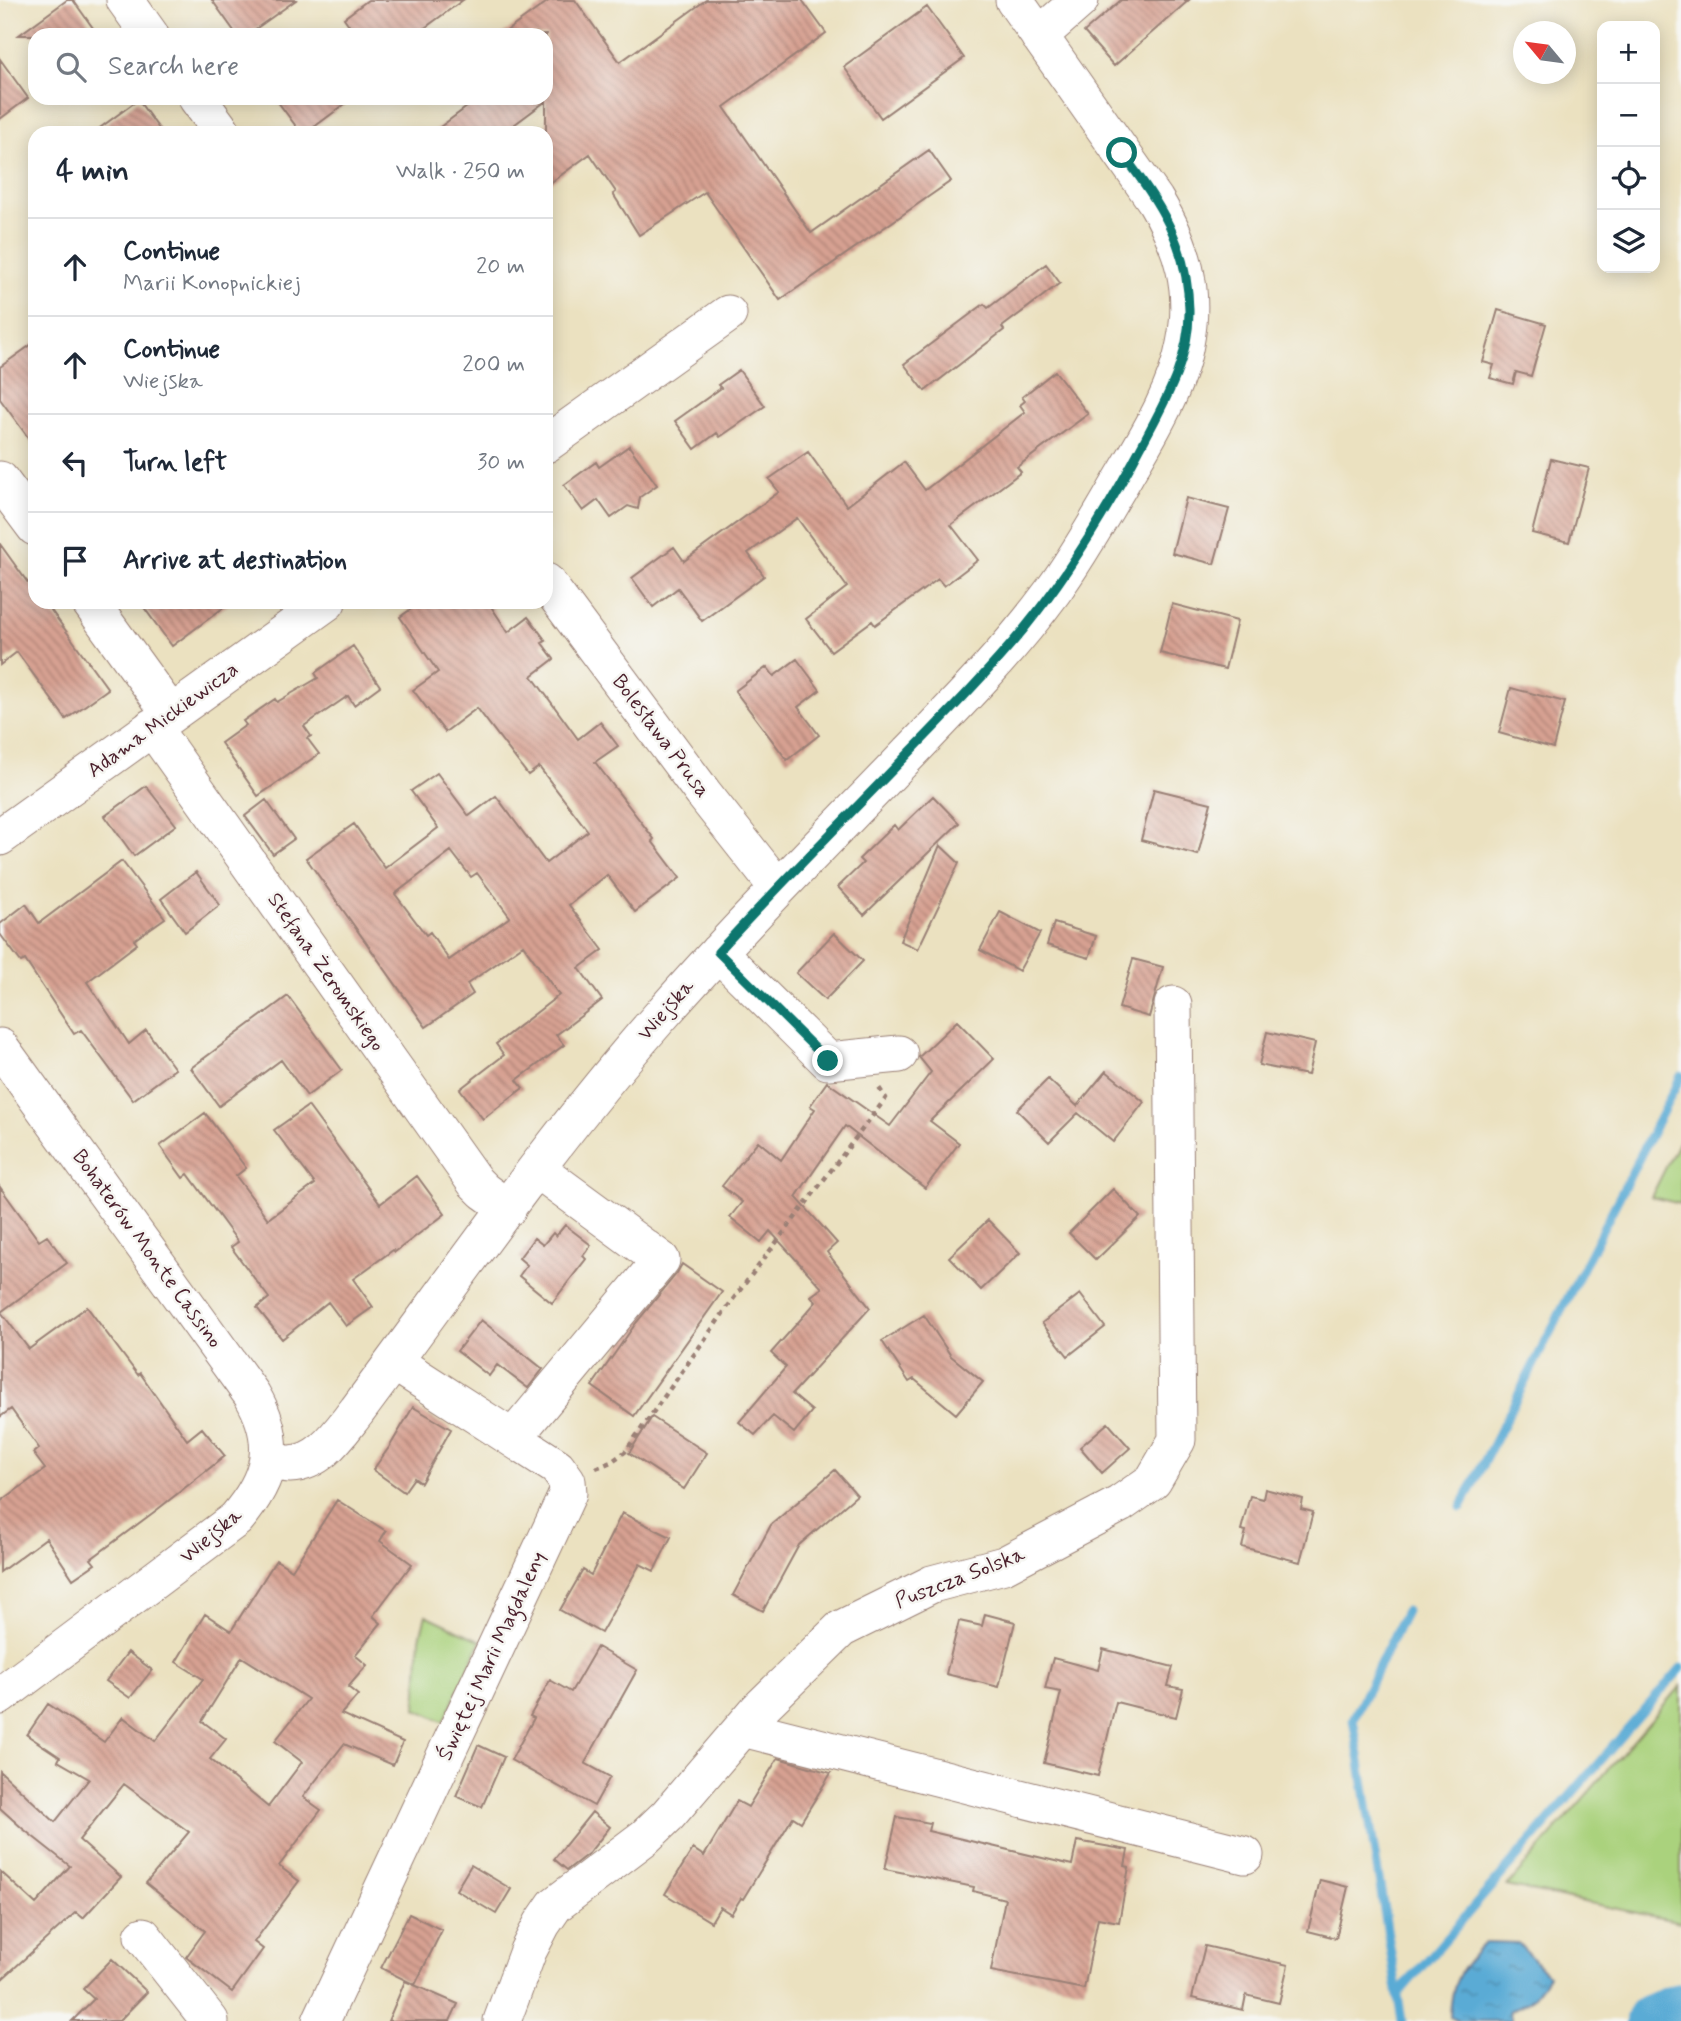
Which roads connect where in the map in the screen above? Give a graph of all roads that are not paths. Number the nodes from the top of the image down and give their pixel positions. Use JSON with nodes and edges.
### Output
{"nodes":[{"id":1,"x":125,"y":0,"type":"edge"},
{"id":2,"x":1014,"y":0,"type":"edge"},
{"id":3,"x":1080,"y":0,"type":"edge"},
{"id":4,"x":145,"y":28,"type":"edge"},
{"id":5,"x":1039,"y":36,"type":"junction"},
{"id":6,"x":202,"y":105,"type":"edge"},
{"id":7,"x":218,"y":126,"type":"edge"},
{"id":8,"x":727,"y":314,"type":"dead end"},
{"id":9,"x":553,"y":439,"type":"edge"},
{"id":10,"x":0,"y":480,"type":"edge"},
{"id":11,"x":28,"y":518,"type":"edge"},
{"id":12,"x":553,"y":591,"type":"edge"},
{"id":13,"x":94,"y":609,"type":"edge"},
{"id":14,"x":317,"y":609,"type":"edge"},
{"id":15,"x":162,"y":721,"type":"junction"},
{"id":16,"x":0,"y":837,"type":"edge"},
{"id":17,"x":778,"y":888,"type":"junction"},
{"id":18,"x":718,"y":952,"type":"junction"},
{"id":19,"x":1173,"y":1005,"type":"dead end"},
{"id":20,"x":0,"y":1046,"type":"edge"},
{"id":21,"x":899,"y":1054,"type":"dead end"},
{"id":22,"x":537,"y":1169,"type":"junction"},
{"id":23,"x":508,"y":1208,"type":"junction"},
{"id":24,"x":394,"y":1362,"type":"junction"},
{"id":25,"x":513,"y":1438,"type":"junction"},
{"id":26,"x":268,"y":1461,"type":"junction"},
{"id":27,"x":0,"y":1696,"type":"edge"},
{"id":28,"x":743,"y":1728,"type":"junction"},
{"id":29,"x":1245,"y":1855,"type":"dead end"},
{"id":30,"x":144,"y":1936,"type":"dead end"},
{"id":31,"x":210,"y":2021,"type":"edge"},
{"id":32,"x":321,"y":2021,"type":"edge"},
{"id":33,"x":502,"y":2021,"type":"edge"}],
"edges":[{"from":1,"to":4,"type":"street"},
{"from":2,"to":5,"type":"street","name":"Wiejska"},
{"from":3,"to":5,"type":"street"},
{"from":5,"to":17,"type":"street","name":"Wiejska"},
{"from":6,"to":7,"type":"street"},
{"from":8,"to":9,"type":"street"},
{"from":10,"to":11,"type":"street"},
{"from":12,"to":17,"type":"street","name":"Bolesława Prusa"},
{"from":13,"to":15,"type":"street","name":"Stefana Żeromskiego"},
{"from":14,"to":15,"type":"street","name":"Adama Mickiewicza"},
{"from":15,"to":16,"type":"street","name":"Adama Mickiewicza"},
{"from":15,"to":23,"type":"street","name":"Stefana Żeromskiego"},
{"from":17,"to":18,"type":"street","name":"Wiejska"},
{"from":18,"to":21,"type":"street"},
{"from":18,"to":22,"type":"street","name":"Wiejska"},
{"from":19,"to":28,"type":"street","name":"Puszcza Solska"},
{"from":20,"to":26,"type":"street","name":"Bohaterów Monte Cassino"},
{"from":22,"to":23,"type":"street","name":"Wiejska"},
{"from":22,"to":25,"type":"street"},
{"from":23,"to":24,"type":"street","name":"Wiejska"},
{"from":24,"to":25,"type":"street"},
{"from":24,"to":26,"type":"street","name":"Wiejska"},
{"from":25,"to":32,"type":"street","name":"Świętej Marii Magdaleny"},
{"from":26,"to":27,"type":"street","name":"Wiejska"},
{"from":28,"to":29,"type":"street"},
{"from":28,"to":33,"type":"street","name":"Puszcza Solska"},
{"from":30,"to":31,"type":"street"}]}
